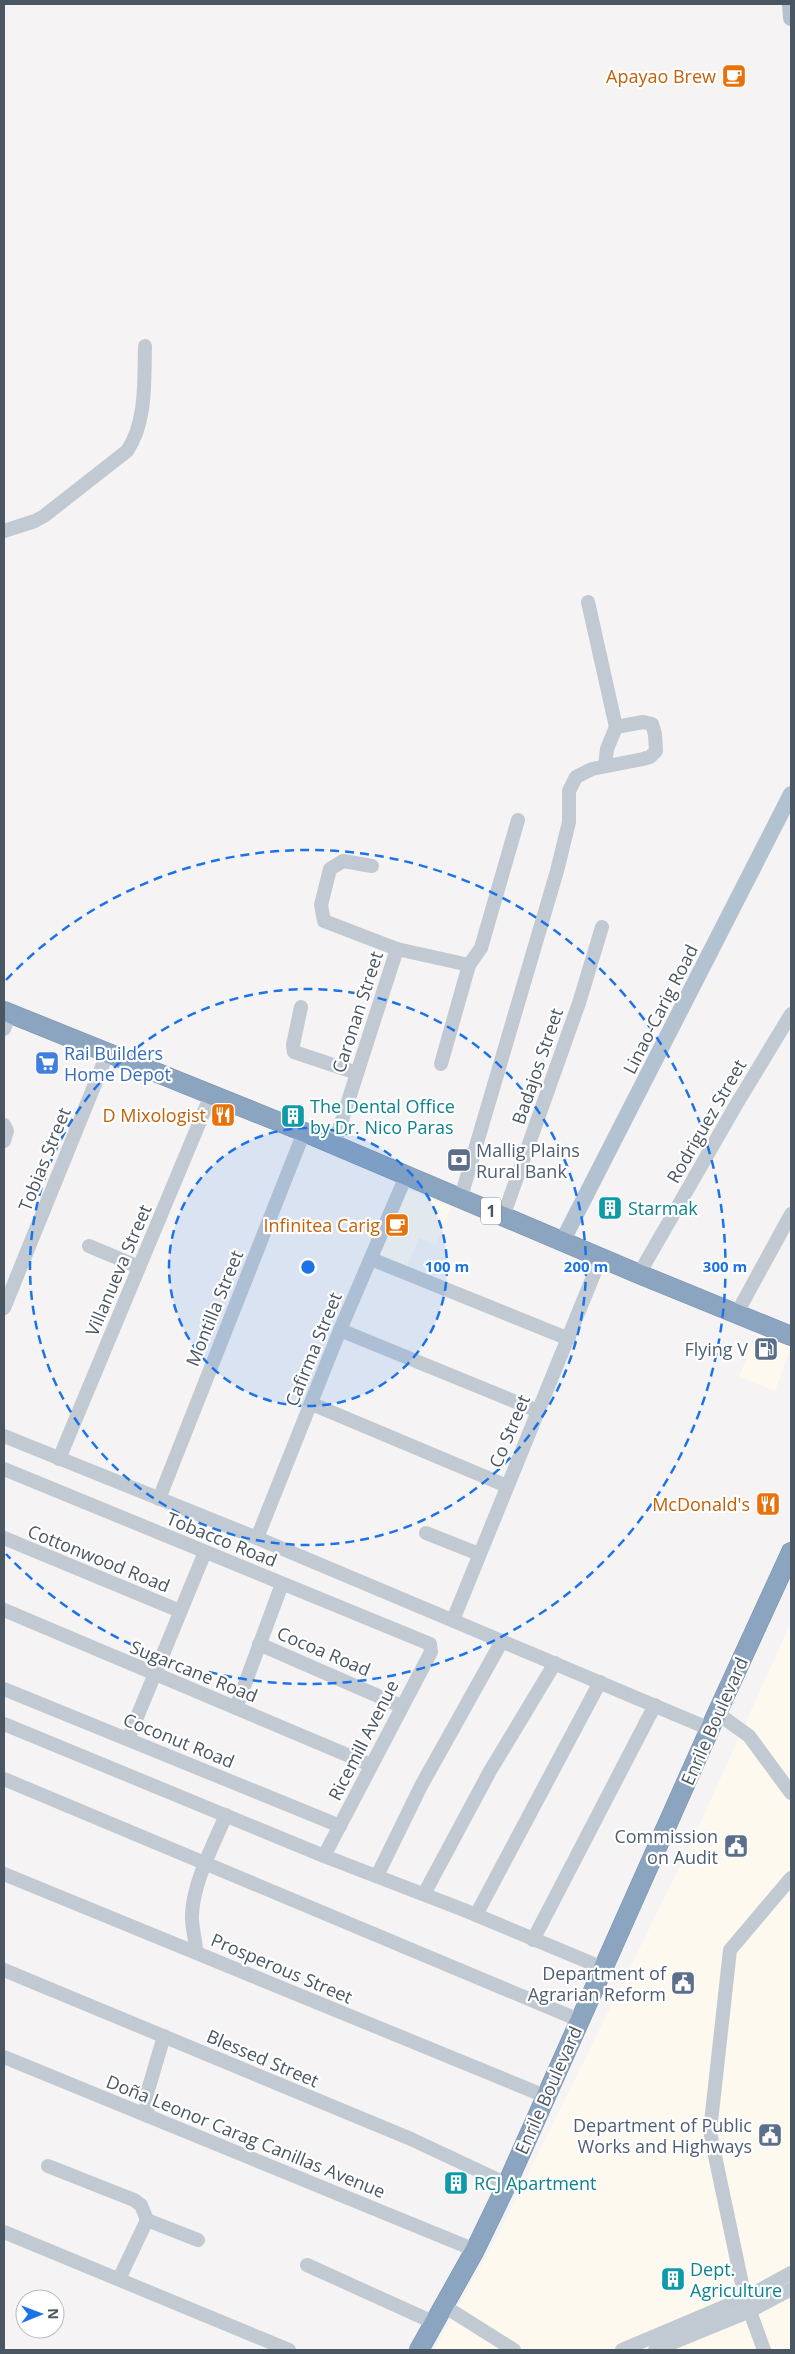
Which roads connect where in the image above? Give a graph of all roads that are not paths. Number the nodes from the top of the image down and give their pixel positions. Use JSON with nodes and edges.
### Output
{"nodes":[{"id":1,"x":790,"y":4,"type":"edge"},
{"id":2,"x":791,"y":18,"type":"edge"},
{"id":3,"x":145,"y":346,"type":"dead end"},
{"id":4,"x":4,"y":532,"type":"edge"},
{"id":5,"x":588,"y":602,"type":"dead end"},
{"id":6,"x":616,"y":727,"type":"junction"},
{"id":7,"x":605,"y":766,"type":"junction"},
{"id":8,"x":791,"y":794,"type":"edge"},
{"id":9,"x":518,"y":820,"type":"dead end"},
{"id":10,"x":372,"y":866,"type":"dead end"},
{"id":11,"x":602,"y":927,"type":"dead end"},
{"id":12,"x":397,"y":949,"type":"junction"},
{"id":13,"x":469,"y":965,"type":"junction"},
{"id":14,"x":301,"y":1007,"type":"dead end"},
{"id":15,"x":791,"y":1014,"type":"edge"},
{"id":16,"x":6,"y":1018,"type":"edge"},
{"id":17,"x":108,"y":1052,"type":"junction"},
{"id":18,"x":441,"y":1064,"type":"dead end"},
{"id":19,"x":357,"y":1073,"type":"junction"},
{"id":20,"x":211,"y":1095,"type":"junction"},
{"id":21,"x":4,"y":1125,"type":"edge"},
{"id":22,"x":304,"y":1132,"type":"junction"},
{"id":23,"x":4,"y":1141,"type":"edge"},
{"id":24,"x":334,"y":1145,"type":"junction"},
{"id":25,"x":406,"y":1176,"type":"junction"},
{"id":26,"x":462,"y":1197,"type":"junction"},
{"id":27,"x":791,"y":1214,"type":"edge"},
{"id":28,"x":503,"y":1216,"type":"junction"},
{"id":29,"x":562,"y":1242,"type":"junction"},
{"id":30,"x":89,"y":1246,"type":"dead end"},
{"id":31,"x":601,"y":1257,"type":"junction"},
{"id":32,"x":371,"y":1259,"type":"junction"},
{"id":33,"x":139,"y":1267,"type":"junction"},
{"id":34,"x":639,"y":1274,"type":"junction"},
{"id":35,"x":4,"y":1308,"type":"edge"},
{"id":36,"x":737,"y":1313,"type":"junction"},
{"id":37,"x":340,"y":1330,"type":"junction"},
{"id":38,"x":790,"y":1333,"type":"edge"},
{"id":39,"x":569,"y":1339,"type":"junction"},
{"id":40,"x":312,"y":1404,"type":"junction"},
{"id":41,"x":538,"y":1411,"type":"junction"},
{"id":42,"x":4,"y":1436,"type":"edge"},
{"id":43,"x":59,"y":1459,"type":"junction"},
{"id":44,"x":4,"y":1469,"type":"edge"},
{"id":45,"x":506,"y":1486,"type":"junction"},
{"id":46,"x":159,"y":1499,"type":"junction"},
{"id":47,"x":426,"y":1533,"type":"dead end"},
{"id":48,"x":4,"y":1538,"type":"edge"},
{"id":49,"x":257,"y":1538,"type":"junction"},
{"id":50,"x":205,"y":1552,"type":"junction"},
{"id":51,"x":791,"y":1552,"type":"edge"},
{"id":52,"x":479,"y":1554,"type":"junction"},
{"id":53,"x":282,"y":1584,"type":"junction"},
{"id":54,"x":4,"y":1610,"type":"edge"},
{"id":55,"x":180,"y":1612,"type":"junction"},
{"id":56,"x":453,"y":1620,"type":"junction"},
{"id":57,"x":502,"y":1641,"type":"junction"},
{"id":58,"x":427,"y":1642,"type":"joint"},
{"id":59,"x":259,"y":1644,"type":"junction"},
{"id":60,"x":555,"y":1663,"type":"junction"},
{"id":61,"x":154,"y":1675,"type":"junction"},
{"id":62,"x":600,"y":1682,"type":"junction"},
{"id":63,"x":4,"y":1689,"type":"edge"},
{"id":64,"x":656,"y":1705,"type":"junction"},
{"id":65,"x":401,"y":1706,"type":"junction"},
{"id":66,"x":236,"y":1708,"type":"junction"},
{"id":67,"x":714,"y":1721,"type":"junction"},
{"id":68,"x":4,"y":1724,"type":"edge"},
{"id":69,"x":128,"y":1739,"type":"junction"},
{"id":70,"x":371,"y":1764,"type":"junction"},
{"id":71,"x":4,"y":1779,"type":"edge"},
{"id":72,"x":791,"y":1794,"type":"edge"},
{"id":73,"x":226,"y":1816,"type":"junction"},
{"id":74,"x":340,"y":1826,"type":"junction"},
{"id":75,"x":324,"y":1856,"type":"junction"},
{"id":76,"x":206,"y":1864,"type":"junction"},
{"id":77,"x":4,"y":1874,"type":"edge"},
{"id":78,"x":376,"y":1876,"type":"junction"},
{"id":79,"x":791,"y":1878,"type":"edge"},
{"id":80,"x":424,"y":1894,"type":"junction"},
{"id":81,"x":476,"y":1915,"type":"junction"},
{"id":82,"x":533,"y":1940,"type":"junction"},
{"id":83,"x":196,"y":1952,"type":"junction"},
{"id":84,"x":603,"y":1968,"type":"junction"},
{"id":85,"x":4,"y":1970,"type":"edge"},
{"id":86,"x":579,"y":2020,"type":"junction"},
{"id":87,"x":164,"y":2036,"type":"junction"},
{"id":88,"x":4,"y":2057,"type":"edge"},
{"id":89,"x":546,"y":2096,"type":"junction"},
{"id":90,"x":148,"y":2116,"type":"junction"},
{"id":91,"x":48,"y":2166,"type":"dead end"},
{"id":92,"x":507,"y":2184,"type":"junction"},
{"id":93,"x":147,"y":2220,"type":"junction"},
{"id":94,"x":4,"y":2232,"type":"edge"},
{"id":95,"x":198,"y":2240,"type":"dead end"},
{"id":96,"x":475,"y":2250,"type":"junction"},
{"id":97,"x":308,"y":2266,"type":"dead end"},
{"id":98,"x":791,"y":2273,"type":"edge"},
{"id":99,"x":119,"y":2279,"type":"junction"},
{"id":100,"x":791,"y":2289,"type":"edge"},
{"id":101,"x":748,"y":2304,"type":"junction"},
{"id":102,"x":444,"y":2306,"type":"junction"},
{"id":103,"x":435,"y":2323,"type":"junction"},
{"id":104,"x":290,"y":2350,"type":"edge"},
{"id":105,"x":420,"y":2350,"type":"edge"},
{"id":106,"x":514,"y":2350,"type":"edge"},
{"id":107,"x":622,"y":2350,"type":"edge"},
{"id":108,"x":655,"y":2350,"type":"edge"},
{"id":109,"x":764,"y":2350,"type":"edge"}],
"edges":[{"from":1,"to":2,"type":"main road"},
{"from":3,"to":4,"type":"street"},
{"from":5,"to":6,"type":"street"},
{"from":6,"to":7,"type":"street"},
{"from":6,"to":7,"type":"street"},
{"from":7,"to":26,"type":"street"},
{"from":8,"to":29,"type":"main road","name":"Linao-Carig Road"},
{"from":9,"to":13,"type":"street"},
{"from":10,"to":12,"type":"street"},
{"from":11,"to":28,"type":"street","name":"Badajos Street"},
{"from":12,"to":13,"type":"street"},
{"from":12,"to":19,"type":"street","name":"Caronan Street"},
{"from":13,"to":18,"type":"street"},
{"from":14,"to":19,"type":"street"},
{"from":15,"to":34,"type":"street","name":"Rodriguez Street"},
{"from":16,"to":17,"type":"highway","number":"1"},
{"from":17,"to":20,"type":"highway","number":"1"},
{"from":17,"to":35,"type":"street","name":"Tobias Street"},
{"from":19,"to":24,"type":"street","name":"Caronan Street"},
{"from":20,"to":22,"type":"highway","number":"1"},
{"from":20,"to":33,"type":"street","name":"Villanueva Street"},
{"from":21,"to":23,"type":"street"},
{"from":22,"to":24,"type":"highway","number":"1"},
{"from":22,"to":46,"type":"street","name":"Montilla Street"},
{"from":24,"to":25,"type":"highway","number":"1"},
{"from":25,"to":26,"type":"highway","number":"1"},
{"from":25,"to":32,"type":"street","name":"Cafirma Street"},
{"from":26,"to":28,"type":"highway","number":"1"},
{"from":27,"to":36,"type":"street"},
{"from":28,"to":29,"type":"highway","number":"1"},
{"from":29,"to":31,"type":"highway","number":"1"},
{"from":30,"to":33,"type":"street"},
{"from":31,"to":34,"type":"highway","number":"1"},
{"from":31,"to":39,"type":"street","name":"Co Street"},
{"from":32,"to":37,"type":"street","name":"Cafirma Street"},
{"from":32,"to":39,"type":"street"},
{"from":33,"to":43,"type":"street","name":"Villanueva Street"},
{"from":34,"to":36,"type":"highway","number":"1"},
{"from":36,"to":38,"type":"highway","number":"1"},
{"from":37,"to":40,"type":"street","name":"Cafirma Street"},
{"from":37,"to":41,"type":"street"},
{"from":39,"to":41,"type":"street","name":"Co Street"},
{"from":40,"to":45,"type":"street"},
{"from":40,"to":49,"type":"street","name":"Cafirma Street"},
{"from":41,"to":45,"type":"street","name":"Co Street"},
{"from":42,"to":43,"type":"street"},
{"from":43,"to":46,"type":"street"},
{"from":44,"to":50,"type":"street","name":"Tobacco Road"},
{"from":45,"to":52,"type":"street","name":"Co Street"},
{"from":46,"to":49,"type":"street"},
{"from":47,"to":52,"type":"street"},
{"from":48,"to":55,"type":"street","name":"Cottonwood Road"},
{"from":49,"to":56,"type":"street"},
{"from":50,"to":53,"type":"street","name":"Tobacco Road"},
{"from":50,"to":55,"type":"street"},
{"from":51,"to":67,"type":"highway","name":"Enrile Boulevard"},
{"from":52,"to":56,"type":"street","name":"Co Street"},
{"from":53,"to":58,"type":"street","name":"Tobacco Road"},
{"from":53,"to":59,"type":"street"},
{"from":54,"to":61,"type":"street","name":"Sugarcane Road"},
{"from":55,"to":61,"type":"street"},
{"from":56,"to":57,"type":"street"},
{"from":57,"to":60,"type":"street"},
{"from":57,"to":78,"type":"street"},
{"from":58,"to":65,"type":"street","name":"Ricemill Avenue"},
{"from":59,"to":65,"type":"street","name":"Cocoa Road"},
{"from":59,"to":66,"type":"street"},
{"from":60,"to":62,"type":"street"},
{"from":60,"to":80,"type":"street"},
{"from":61,"to":66,"type":"street","name":"Sugarcane Road"},
{"from":61,"to":69,"type":"street"},
{"from":62,"to":64,"type":"street"},
{"from":62,"to":81,"type":"street"},
{"from":63,"to":69,"type":"street","name":"Coconut Road"},
{"from":64,"to":67,"type":"street"},
{"from":64,"to":82,"type":"street"},
{"from":65,"to":70,"type":"street","name":"Ricemill Avenue"},
{"from":66,"to":70,"type":"street","name":"Sugarcane Road"},
{"from":67,"to":72,"type":"street"},
{"from":67,"to":84,"type":"highway","name":"Enrile Boulevard"},
{"from":68,"to":73,"type":"street"},
{"from":69,"to":74,"type":"street","name":"Coconut Road"},
{"from":70,"to":74,"type":"street","name":"Ricemill Avenue"},
{"from":71,"to":76,"type":"street"},
{"from":73,"to":75,"type":"street"},
{"from":73,"to":76,"type":"street"},
{"from":74,"to":75,"type":"street","name":"Ricemill Avenue"},
{"from":75,"to":78,"type":"street"},
{"from":76,"to":83,"type":"street"},
{"from":76,"to":86,"type":"street"},
{"from":77,"to":83,"type":"street","name":"Prosperous Street"},
{"from":78,"to":80,"type":"street"},
{"from":79,"to":101,"type":"street"},
{"from":80,"to":81,"type":"street"},
{"from":81,"to":82,"type":"street"},
{"from":82,"to":84,"type":"street"},
{"from":83,"to":89,"type":"street","name":"Prosperous Street"},
{"from":84,"to":86,"type":"highway","name":"Enrile Boulevard"},
{"from":85,"to":87,"type":"street","name":"Blessed Street"},
{"from":86,"to":89,"type":"highway","name":"Enrile Boulevard"},
{"from":87,"to":90,"type":"street"},
{"from":87,"to":92,"type":"street","name":"Blessed Street"},
{"from":88,"to":90,"type":"street","name":"Doña Leonor Carag Canillas Avenue"},
{"from":89,"to":92,"type":"highway","name":"Enrile Boulevard"},
{"from":90,"to":96,"type":"street","name":"Doña Leonor Carag Canillas Avenue"},
{"from":91,"to":93,"type":"street"},
{"from":92,"to":96,"type":"highway","name":"Enrile Boulevard"},
{"from":93,"to":95,"type":"street"},
{"from":93,"to":99,"type":"street"},
{"from":94,"to":99,"type":"street"},
{"from":96,"to":102,"type":"highway","name":"Enrile Boulevard"},
{"from":97,"to":103,"type":"street"},
{"from":98,"to":101,"type":"street"},
{"from":99,"to":104,"type":"street"},
{"from":100,"to":101,"type":"street"},
{"from":101,"to":107,"type":"street"},
{"from":101,"to":108,"type":"street"},
{"from":101,"to":109,"type":"street"},
{"from":102,"to":103,"type":"highway","name":"Enrile Boulevard"},
{"from":102,"to":106,"type":"street"},
{"from":103,"to":105,"type":"highway","name":"Enrile Boulevard"}]}
